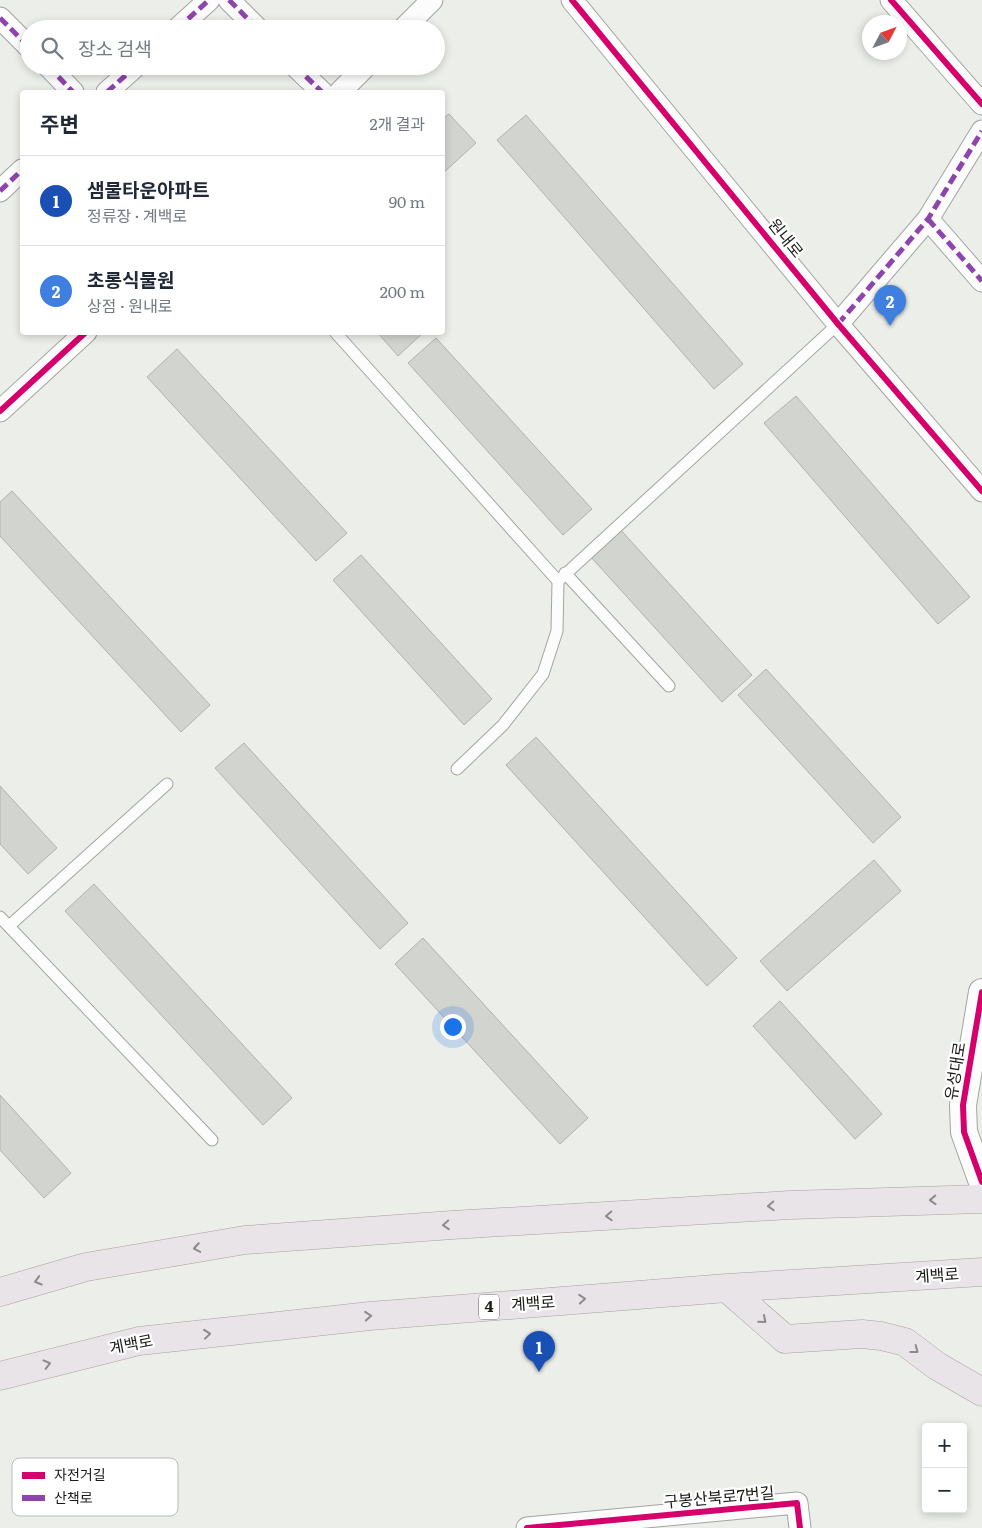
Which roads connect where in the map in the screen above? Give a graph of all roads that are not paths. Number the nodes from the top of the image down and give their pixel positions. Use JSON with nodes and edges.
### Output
{"nodes":[{"id":1,"x":209,"y":0,"type":"edge"},
{"id":2,"x":229,"y":0,"type":"edge"},
{"id":3,"x":432,"y":0,"type":"edge"},
{"id":4,"x":572,"y":0,"type":"edge"},
{"id":5,"x":891,"y":0,"type":"edge"},
{"id":6,"x":0,"y":18,"type":"edge"},
{"id":7,"x":187,"y":20,"type":"edge"},
{"id":8,"x":249,"y":20,"type":"edge"},
{"id":9,"x":412,"y":20,"type":"edge"},
{"id":10,"x":20,"y":38,"type":"edge"},
{"id":11,"x":57,"y":75,"type":"edge"},
{"id":12,"x":126,"y":75,"type":"edge"},
{"id":13,"x":304,"y":75,"type":"edge"},
{"id":14,"x":357,"y":75,"type":"edge"},
{"id":15,"x":71,"y":90,"type":"edge"},
{"id":16,"x":109,"y":90,"type":"edge"},
{"id":17,"x":320,"y":90,"type":"edge"},
{"id":18,"x":342,"y":90,"type":"edge"},
{"id":19,"x":982,"y":104,"type":"edge"},
{"id":20,"x":982,"y":131,"type":"edge"},
{"id":21,"x":20,"y":175,"type":"edge"},
{"id":22,"x":0,"y":191,"type":"edge"},
{"id":23,"x":928,"y":219,"type":"junction"},
{"id":24,"x":982,"y":281,"type":"edge"},
{"id":25,"x":838,"y":324,"type":"junction"},
{"id":26,"x":83,"y":335,"type":"edge"},
{"id":27,"x":338,"y":335,"type":"edge"},
{"id":28,"x":0,"y":412,"type":"edge"},
{"id":29,"x":982,"y":491,"type":"edge"},
{"id":30,"x":561,"y":577,"type":"junction"},
{"id":31,"x":669,"y":686,"type":"dead end"},
{"id":32,"x":457,"y":768,"type":"dead end"},
{"id":33,"x":167,"y":784,"type":"dead end"},
{"id":34,"x":0,"y":917,"type":"edge"},
{"id":35,"x":9,"y":926,"type":"junction"},
{"id":36,"x":982,"y":992,"type":"edge"},
{"id":37,"x":212,"y":1140,"type":"dead end"},
{"id":38,"x":982,"y":1182,"type":"edge"},
{"id":39,"x":982,"y":1199,"type":"edge"},
{"id":40,"x":982,"y":1272,"type":"edge"},
{"id":41,"x":727,"y":1288,"type":"junction"},
{"id":42,"x":0,"y":1292,"type":"edge"},
{"id":43,"x":0,"y":1376,"type":"edge"},
{"id":44,"x":982,"y":1392,"type":"edge"},
{"id":45,"x":620,"y":1524,"type":"edge"},
{"id":46,"x":527,"y":1528,"type":"edge"},
{"id":47,"x":800,"y":1528,"type":"edge"}],
"edges":[{"from":1,"to":7,"type":"street"},
{"from":2,"to":8,"type":"street"},
{"from":3,"to":9,"type":"street"},
{"from":4,"to":25,"type":"street","name":"원내로"},
{"from":5,"to":19,"type":"street"},
{"from":6,"to":10,"type":"street"},
{"from":11,"to":15,"type":"street"},
{"from":12,"to":16,"type":"street"},
{"from":13,"to":17,"type":"street"},
{"from":14,"to":18,"type":"street"},
{"from":20,"to":23,"type":"street"},
{"from":21,"to":22,"type":"street"},
{"from":23,"to":24,"type":"street"},
{"from":23,"to":25,"type":"street"},
{"from":25,"to":29,"type":"street","name":"원내로"},
{"from":25,"to":30,"type":"lane"},
{"from":26,"to":28,"type":"street"},
{"from":27,"to":30,"type":"lane"},
{"from":30,"to":31,"type":"lane"},
{"from":30,"to":32,"type":"lane"},
{"from":33,"to":35,"type":"lane"},
{"from":34,"to":35,"type":"lane"},
{"from":35,"to":37,"type":"lane"},
{"from":36,"to":38,"type":"street","name":"유성대로"},
{"from":39,"to":42,"type":"main road","one_way":true},
{"from":40,"to":41,"type":"main road","name":"계백로","number":"4"},
{"from":43,"to":41,"type":"main road","name":"계백로","number":"4","one_way":true},
{"from":41,"to":44,"type":"main road","one_way":true},
{"from":45,"to":46,"type":"street","name":"구봉산북로7번길"},
{"from":45,"to":47,"type":"street","name":"구봉산북로7번길"}]}
